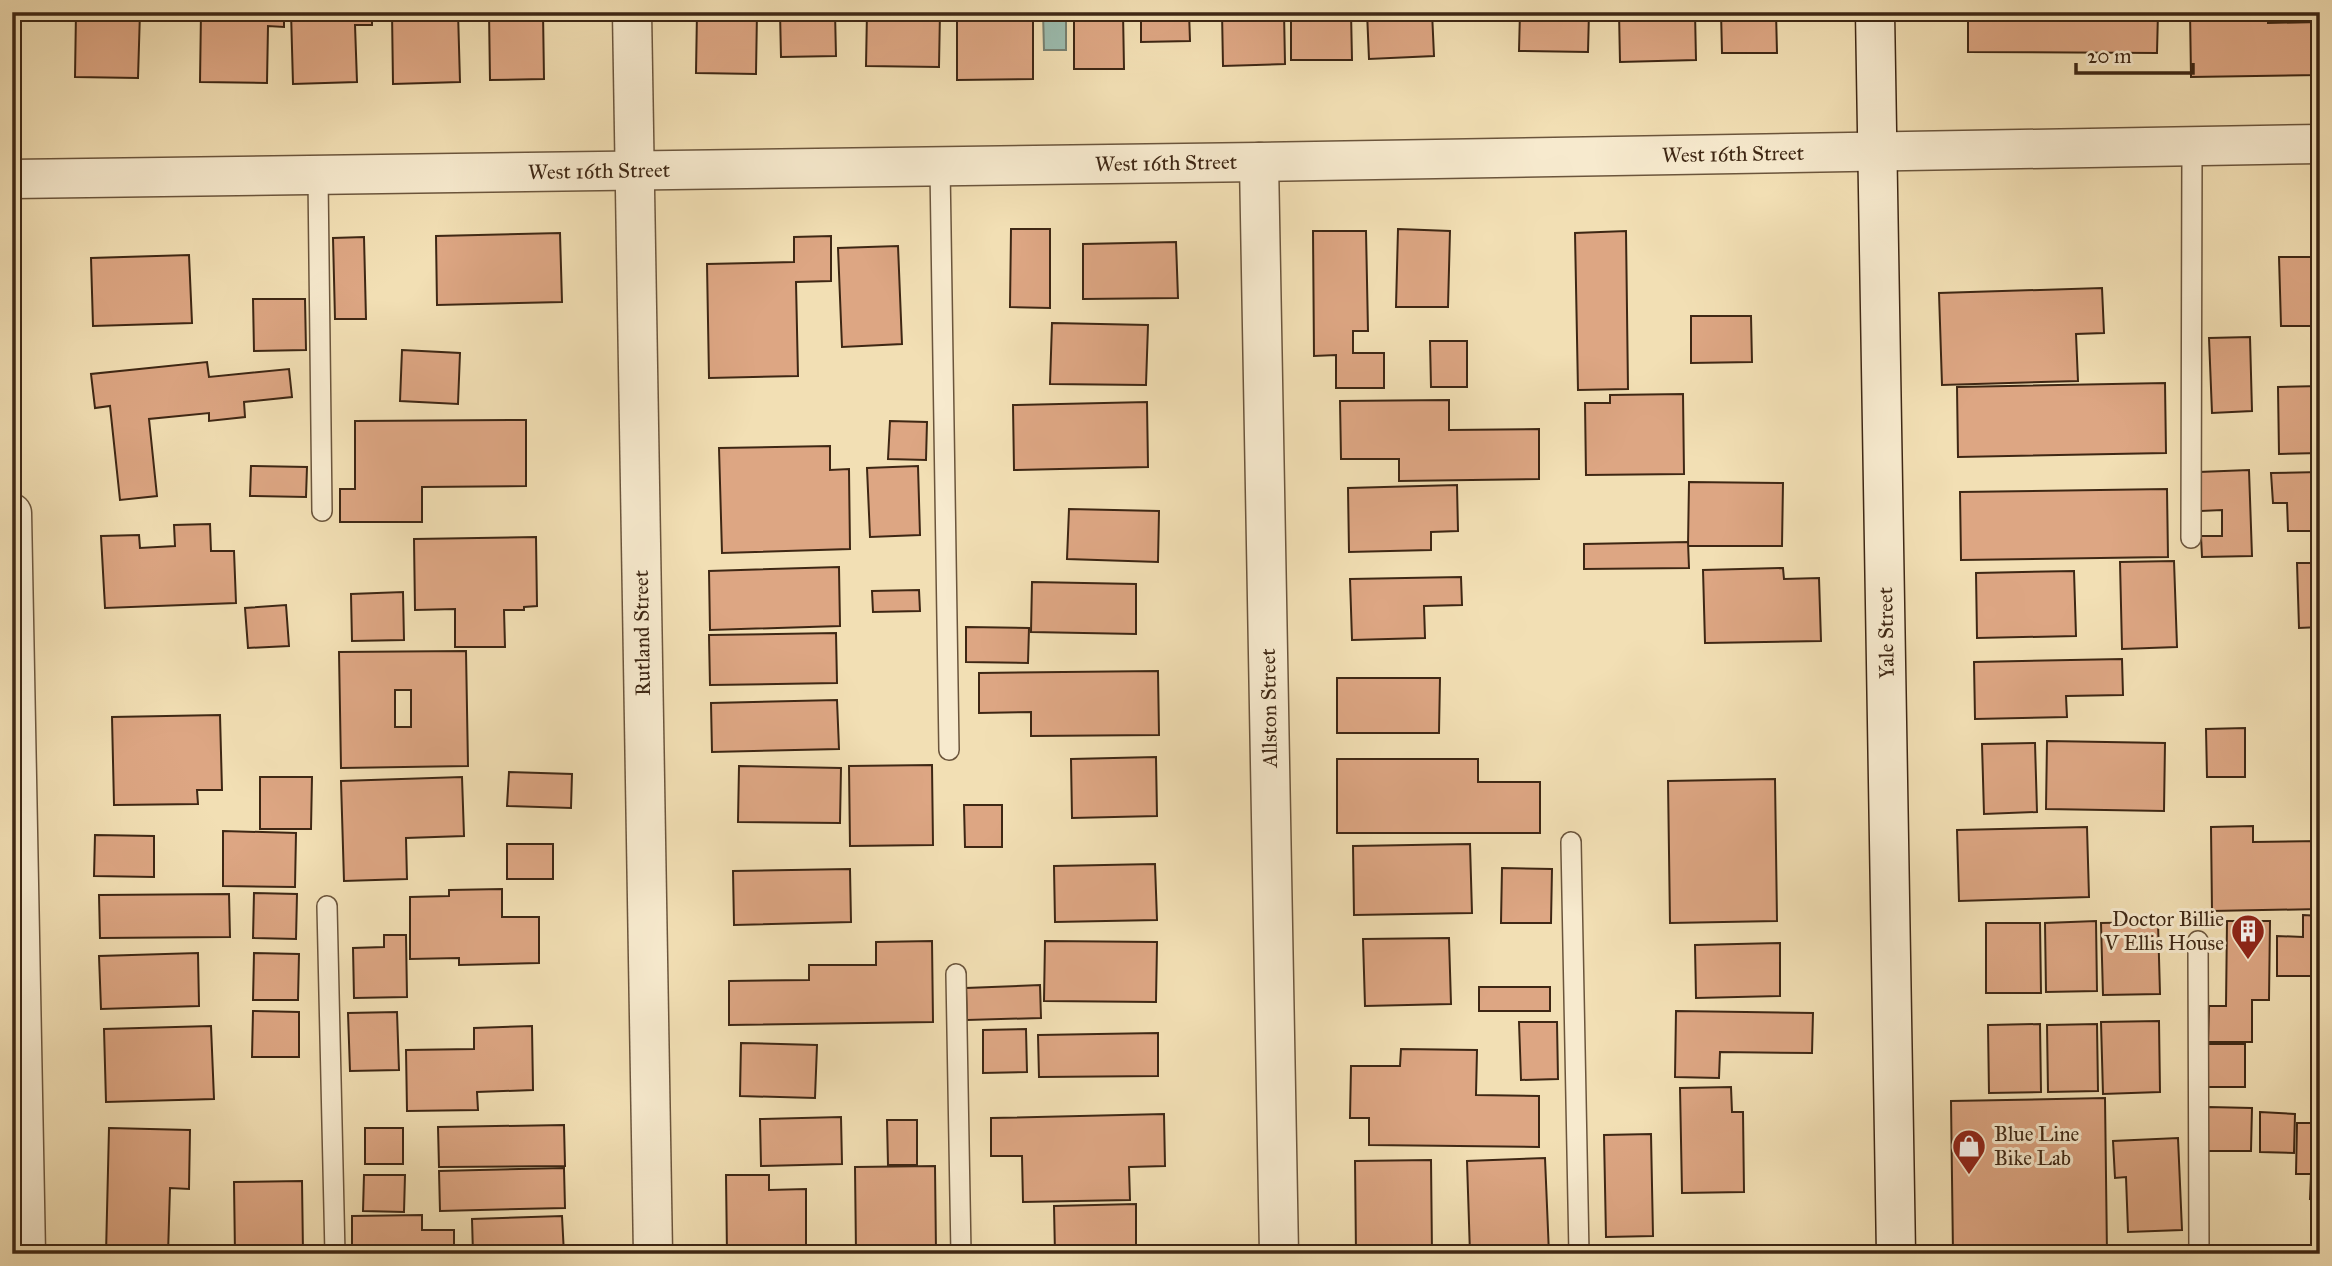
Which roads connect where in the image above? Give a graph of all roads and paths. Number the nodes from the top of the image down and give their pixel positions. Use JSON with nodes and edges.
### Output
{"nodes":[{"id":1,"x":632,"y":12,"type":"edge"},
{"id":2,"x":1875,"y":12,"type":"edge"},
{"id":3,"x":2320,"y":144,"type":"edge"},
{"id":4,"x":2192,"y":146,"type":"junction"},
{"id":5,"x":1878,"y":152,"type":"junction"},
{"id":6,"x":1259,"y":162,"type":"junction"},
{"id":7,"x":940,"y":167,"type":"junction"},
{"id":8,"x":635,"y":170,"type":"junction"},
{"id":9,"x":318,"y":176,"type":"junction"},
{"id":10,"x":12,"y":179,"type":"edge"},
{"id":11,"x":322,"y":511,"type":"dead end"},
{"id":12,"x":12,"y":513,"type":"edge"},
{"id":13,"x":2191,"y":538,"type":"dead end"},
{"id":14,"x":949,"y":750,"type":"dead end"},
{"id":15,"x":1571,"y":842,"type":"dead end"},
{"id":16,"x":327,"y":906,"type":"dead end"},
{"id":17,"x":2198,"y":941,"type":"dead end"},
{"id":18,"x":956,"y":974,"type":"dead end"},
{"id":19,"x":26,"y":1254,"type":"edge"},
{"id":20,"x":335,"y":1254,"type":"edge"},
{"id":21,"x":653,"y":1254,"type":"edge"},
{"id":22,"x":961,"y":1254,"type":"edge"},
{"id":23,"x":1279,"y":1254,"type":"edge"},
{"id":24,"x":1579,"y":1254,"type":"edge"},
{"id":25,"x":1896,"y":1254,"type":"edge"},
{"id":26,"x":2199,"y":1254,"type":"edge"}],
"edges":[{"from":1,"to":8,"type":"street","name":"Rutland Street"},
{"from":2,"to":5,"type":"street","name":"Yale Street"},
{"from":3,"to":4,"type":"street","name":"West 16th Street"},
{"from":4,"to":5,"type":"street","name":"West 16th Street"},
{"from":4,"to":13,"type":"lane"},
{"from":5,"to":6,"type":"street","name":"West 16th Street"},
{"from":5,"to":25,"type":"street","name":"Yale Street"},
{"from":6,"to":7,"type":"street","name":"West 16th Street"},
{"from":6,"to":23,"type":"street","name":"Allston Street"},
{"from":7,"to":8,"type":"street","name":"West 16th Street"},
{"from":7,"to":14,"type":"lane"},
{"from":8,"to":9,"type":"street","name":"West 16th Street"},
{"from":8,"to":21,"type":"street","name":"Rutland Street"},
{"from":9,"to":10,"type":"street","name":"West 16th Street"},
{"from":9,"to":11,"type":"lane"},
{"from":12,"to":19,"type":"street"},
{"from":15,"to":24,"type":"lane"},
{"from":16,"to":20,"type":"lane"},
{"from":17,"to":26,"type":"lane"},
{"from":18,"to":22,"type":"lane"}]}
